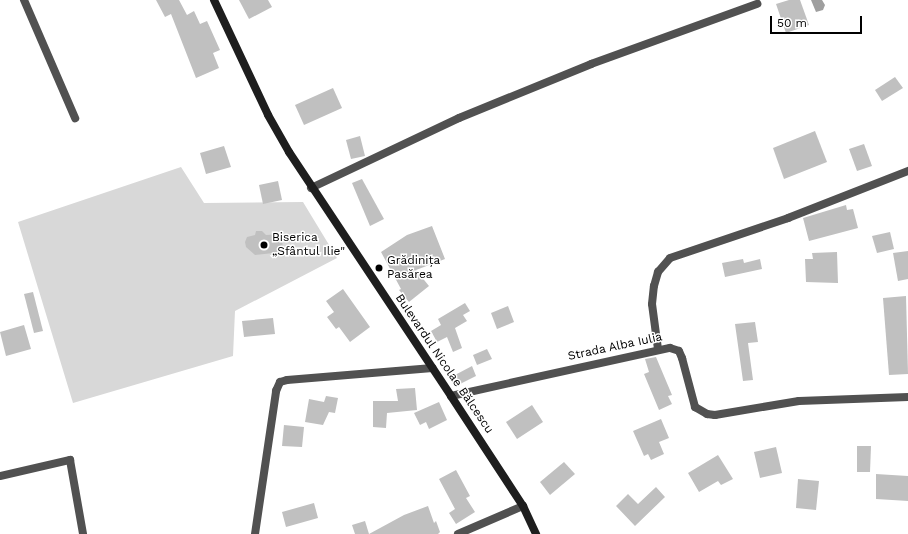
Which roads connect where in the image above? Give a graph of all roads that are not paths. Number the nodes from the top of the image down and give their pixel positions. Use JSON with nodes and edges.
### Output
{"nodes":[{"id":1,"x":24,"y":0,"type":"edge"},
{"id":2,"x":214,"y":0,"type":"edge"},
{"id":3,"x":757,"y":4,"type":"dead end"},
{"id":4,"x":75,"y":118,"type":"dead end"},
{"id":5,"x":908,"y":171,"type":"edge"},
{"id":6,"x":311,"y":188,"type":"junction"},
{"id":7,"x":658,"y":349,"type":"junction"},
{"id":8,"x":433,"y":368,"type":"junction"},
{"id":9,"x":452,"y":396,"type":"junction"},
{"id":10,"x":908,"y":398,"type":"edge"},
{"id":11,"x":0,"y":476,"type":"edge"},
{"id":12,"x":522,"y":506,"type":"junction"},
{"id":13,"x":83,"y":534,"type":"edge"},
{"id":14,"x":255,"y":534,"type":"edge"},
{"id":15,"x":458,"y":534,"type":"edge"},
{"id":16,"x":536,"y":534,"type":"edge"}],
"edges":[{"from":1,"to":4,"type":"street"},
{"from":2,"to":6,"type":"main road","name":"Bulevardul Nicolae Bălcescu"},
{"from":3,"to":6,"type":"street"},
{"from":5,"to":7,"type":"street"},
{"from":6,"to":8,"type":"main road","name":"Bulevardul Nicolae Bălcescu"},
{"from":7,"to":9,"type":"street","name":"Strada Alba Iulia"},
{"from":7,"to":10,"type":"street","name":"Strada Alba Iulia"},
{"from":8,"to":9,"type":"main road","name":"Bulevardul Nicolae Bălcescu"},
{"from":8,"to":14,"type":"street"},
{"from":9,"to":12,"type":"main road","name":"Bulevardul Nicolae Bălcescu"},
{"from":11,"to":13,"type":"street"},
{"from":12,"to":15,"type":"street"},
{"from":12,"to":16,"type":"main road","name":"Bulevardul Nicolae Bălcescu"}]}
